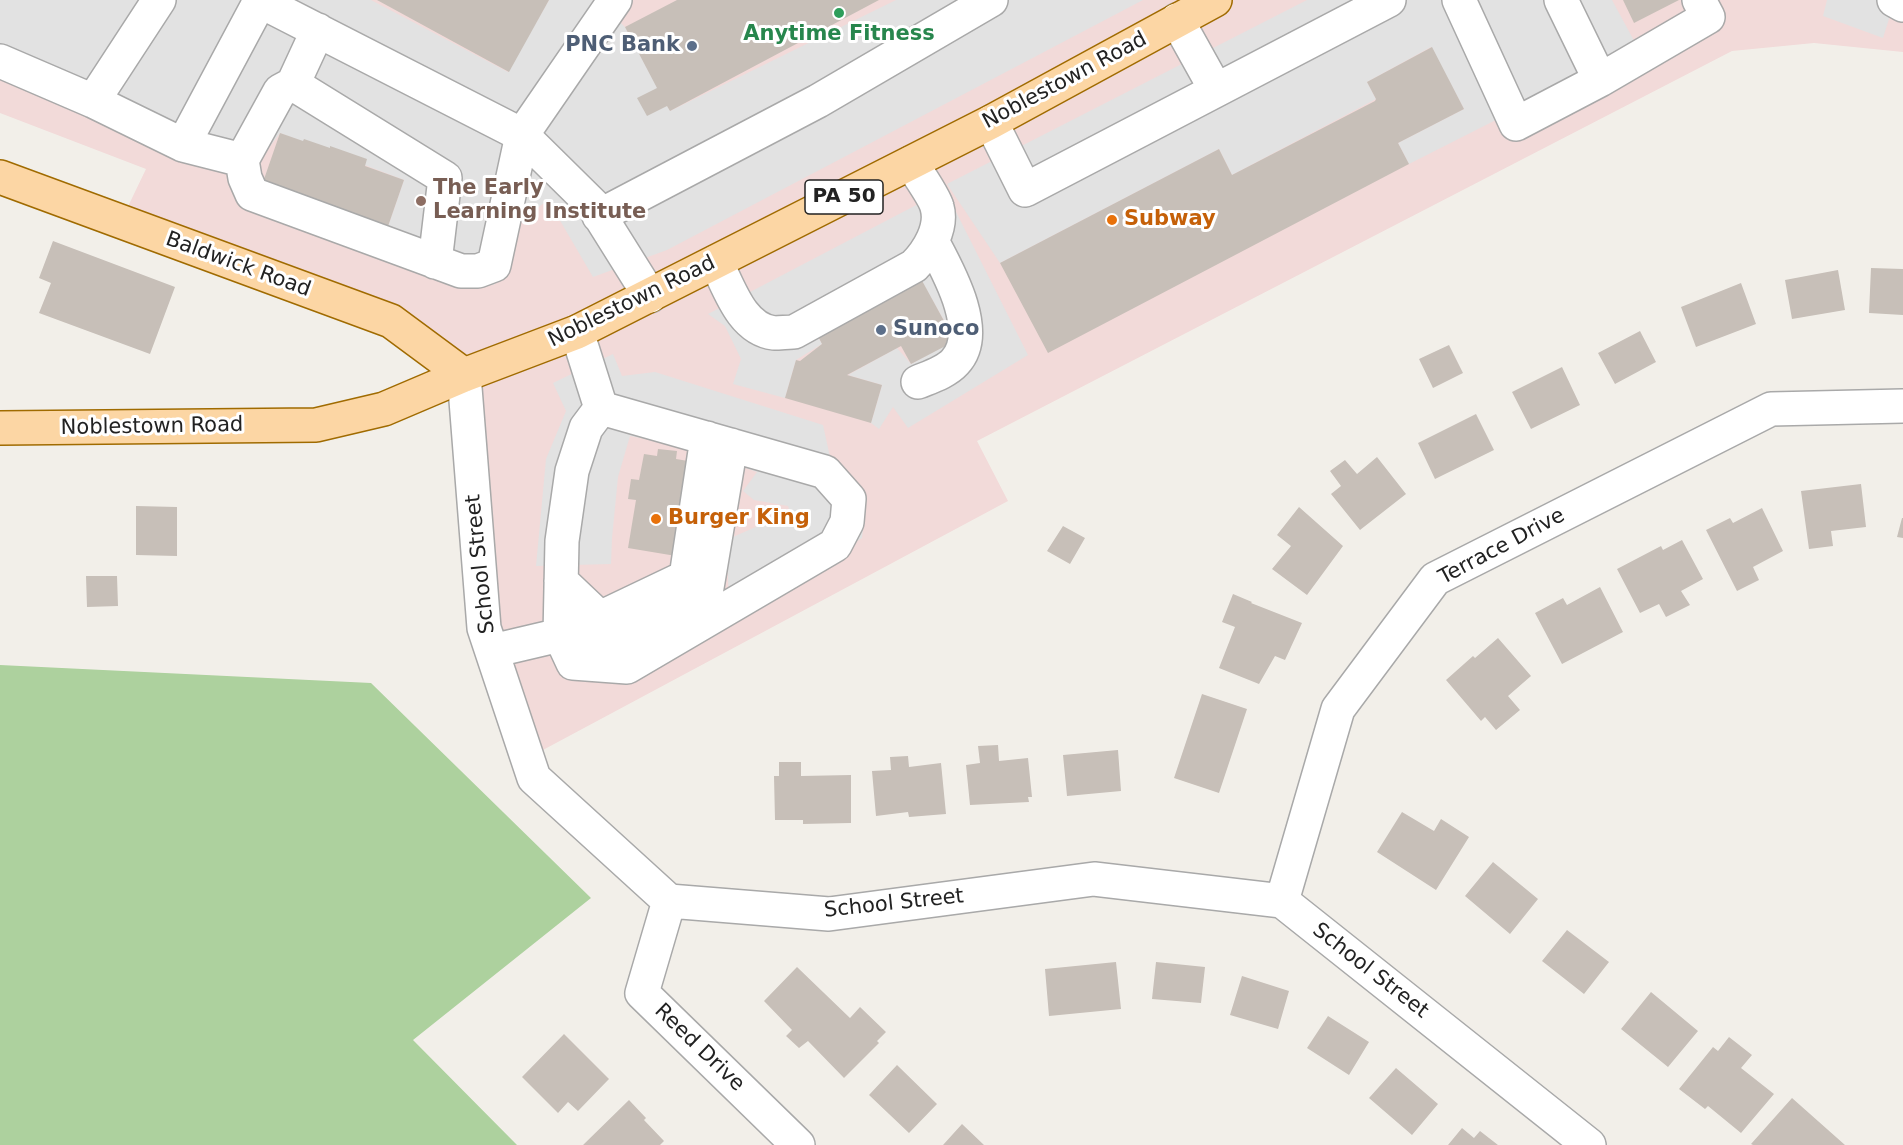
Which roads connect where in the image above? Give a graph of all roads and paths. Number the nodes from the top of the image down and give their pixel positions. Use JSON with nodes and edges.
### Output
{"nodes":[{"id":1,"x":159,"y":0,"type":"edge"},
{"id":2,"x":259,"y":0,"type":"edge"},
{"id":3,"x":615,"y":0,"type":"edge"},
{"id":4,"x":991,"y":0,"type":"edge"},
{"id":5,"x":1215,"y":0,"type":"edge"},
{"id":6,"x":1389,"y":0,"type":"edge"},
{"id":7,"x":1459,"y":0,"type":"edge"},
{"id":8,"x":1561,"y":0,"type":"edge"},
{"id":9,"x":1699,"y":0,"type":"edge"},
{"id":10,"x":1894,"y":0,"type":"edge"},
{"id":11,"x":1903,"y":5,"type":"edge"},
{"id":12,"x":1177,"y":20,"type":"junction"},
{"id":13,"x":318,"y":30,"type":"junction"},
{"id":14,"x":0,"y":61,"type":"edge"},
{"id":15,"x":1600,"y":80,"type":"junction"},
{"id":16,"x":293,"y":84,"type":"junction"},
{"id":17,"x":1216,"y":90,"type":"junction"},
{"id":18,"x":93,"y":100,"type":"junction"},
{"id":19,"x":991,"y":122,"type":"junction"},
{"id":20,"x":522,"y":135,"type":"junction"},
{"id":21,"x":183,"y":145,"type":"junction"},
{"id":22,"x":242,"y":160,"type":"junction"},
{"id":23,"x":911,"y":163,"type":"junction"},
{"id":24,"x":0,"y":177,"type":"edge"},
{"id":25,"x":599,"y":216,"type":"junction"},
{"id":26,"x":932,"y":241,"type":"junction"},
{"id":27,"x":435,"y":262,"type":"junction"},
{"id":28,"x":716,"y":262,"type":"junction"},
{"id":29,"x":650,"y":296,"type":"junction"},
{"id":30,"x":577,"y":332,"type":"junction"},
{"id":31,"x":464,"y":375,"type":"junction"},
{"id":32,"x":918,"y":382,"type":"dead end"},
{"id":33,"x":1903,"y":406,"type":"edge"},
{"id":34,"x":601,"y":408,"type":"junction"},
{"id":35,"x":0,"y":428,"type":"edge"},
{"id":36,"x":719,"y":441,"type":"junction"},
{"id":37,"x":570,"y":590,"type":"junction"},
{"id":38,"x":701,"y":623,"type":"junction"},
{"id":39,"x":560,"y":635,"type":"junction"},
{"id":40,"x":492,"y":651,"type":"junction"},
{"id":41,"x":669,"y":901,"type":"junction"},
{"id":42,"x":1282,"y":901,"type":"junction"},
{"id":43,"x":798,"y":1145,"type":"edge"},
{"id":44,"x":1589,"y":1145,"type":"edge"}],
"edges":[{"from":1,"to":18,"type":"street"},
{"from":2,"to":13,"type":"street"},
{"from":2,"to":21,"type":"street"},
{"from":3,"to":20,"type":"street"},
{"from":4,"to":25,"type":"street"},
{"from":5,"to":12,"type":"main road","name":"Noblestown Road","number":"PA 50"},
{"from":6,"to":17,"type":"street"},
{"from":7,"to":15,"type":"street"},
{"from":8,"to":15,"type":"street"},
{"from":9,"to":15,"type":"street"},
{"from":10,"to":11,"type":"street"},
{"from":12,"to":17,"type":"street"},
{"from":12,"to":19,"type":"main road","name":"Noblestown Road","number":"PA 50"},
{"from":13,"to":16,"type":"street"},
{"from":13,"to":20,"type":"street"},
{"from":14,"to":18,"type":"street"},
{"from":16,"to":22,"type":"street"},
{"from":16,"to":27,"type":"street"},
{"from":17,"to":19,"type":"street"},
{"from":18,"to":21,"type":"street"},
{"from":19,"to":23,"type":"main road","name":"Noblestown Road","number":"PA 50"},
{"from":20,"to":25,"type":"street"},
{"from":20,"to":27,"type":"street"},
{"from":21,"to":22,"type":"street"},
{"from":22,"to":27,"type":"street"},
{"from":23,"to":26,"type":"street"},
{"from":23,"to":28,"type":"main road","name":"Noblestown Road","number":"PA 50"},
{"from":24,"to":31,"type":"main road","name":"Baldwick Road"},
{"from":25,"to":29,"type":"street"},
{"from":26,"to":28,"type":"street"},
{"from":26,"to":32,"type":"street"},
{"from":28,"to":29,"type":"main road","name":"Noblestown Road","number":"PA 50"},
{"from":29,"to":30,"type":"main road","name":"Noblestown Road","number":"PA 50"},
{"from":30,"to":31,"type":"main road","name":"Noblestown Road","number":"PA 50"},
{"from":30,"to":34,"type":"street"},
{"from":31,"to":35,"type":"main road","name":"Noblestown Road","number":"PA 50"},
{"from":31,"to":40,"type":"street","name":"School Street"},
{"from":33,"to":42,"type":"street","name":"Terrace Drive"},
{"from":34,"to":36,"type":"street"},
{"from":34,"to":37,"type":"street"},
{"from":36,"to":37,"type":"street"},
{"from":36,"to":38,"type":"street"},
{"from":36,"to":38,"type":"street"},
{"from":37,"to":39,"type":"street"},
{"from":38,"to":39,"type":"street"},
{"from":39,"to":40,"type":"street"},
{"from":40,"to":41,"type":"street","name":"School Street"},
{"from":41,"to":42,"type":"street","name":"School Street"},
{"from":41,"to":43,"type":"street","name":"Reed Drive"},
{"from":42,"to":44,"type":"street","name":"School Street"}]}
